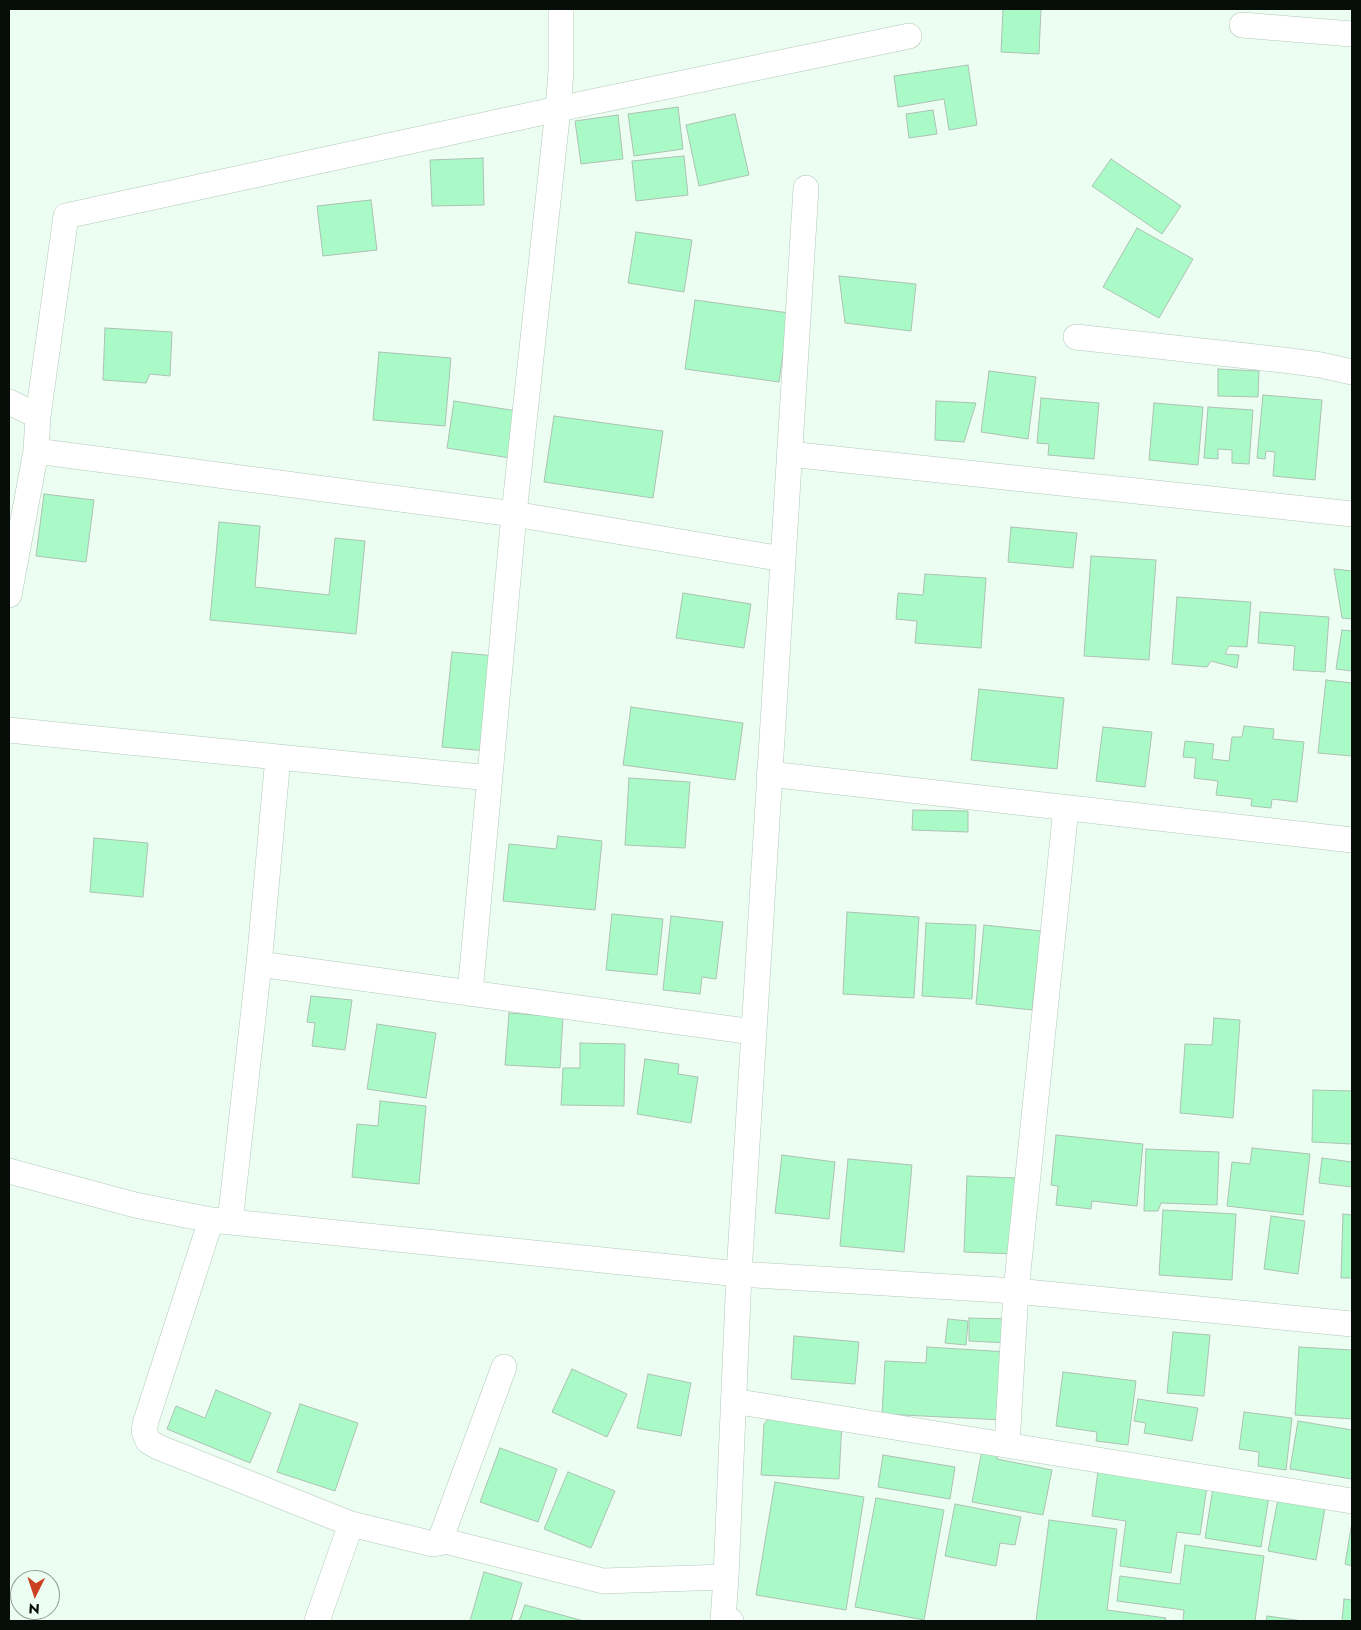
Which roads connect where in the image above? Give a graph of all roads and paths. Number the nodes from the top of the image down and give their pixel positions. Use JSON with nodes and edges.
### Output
{"nodes":[{"id":1,"x":561,"y":9,"type":"edge"},
{"id":2,"x":1242,"y":25,"type":"dead end"},
{"id":3,"x":1352,"y":34,"type":"edge"},
{"id":4,"x":909,"y":36,"type":"dead end"},
{"id":5,"x":558,"y":109,"type":"junction"},
{"id":6,"x":806,"y":188,"type":"dead end"},
{"id":7,"x":1076,"y":337,"type":"dead end"},
{"id":8,"x":1352,"y":372,"type":"edge"},
{"id":9,"x":9,"y":402,"type":"edge"},
{"id":10,"x":38,"y":416,"type":"junction"},
{"id":11,"x":36,"y":451,"type":"junction"},
{"id":12,"x":789,"y":454,"type":"junction"},
{"id":13,"x":514,"y":514,"type":"junction"},
{"id":14,"x":1352,"y":514,"type":"edge"},
{"id":15,"x":782,"y":559,"type":"junction"},
{"id":16,"x":9,"y":595,"type":"edge"},
{"id":17,"x":9,"y":730,"type":"edge"},
{"id":18,"x":278,"y":757,"type":"junction"},
{"id":19,"x":769,"y":774,"type":"junction"},
{"id":20,"x":490,"y":778,"type":"junction"},
{"id":21,"x":1066,"y":808,"type":"junction"},
{"id":22,"x":1352,"y":840,"type":"edge"},
{"id":23,"x":259,"y":964,"type":"junction"},
{"id":24,"x":470,"y":993,"type":"junction"},
{"id":25,"x":753,"y":1032,"type":"junction"},
{"id":26,"x":9,"y":1171,"type":"edge"},
{"id":27,"x":220,"y":1221,"type":"junction"},
{"id":28,"x":739,"y":1274,"type":"junction"},
{"id":29,"x":1016,"y":1291,"type":"junction"},
{"id":30,"x":1352,"y":1324,"type":"edge"},
{"id":31,"x":504,"y":1367,"type":"dead end"},
{"id":32,"x":733,"y":1401,"type":"junction"},
{"id":33,"x":1006,"y":1445,"type":"junction"},
{"id":34,"x":1352,"y":1501,"type":"edge"},
{"id":35,"x":351,"y":1524,"type":"junction"},
{"id":36,"x":441,"y":1540,"type":"junction"},
{"id":37,"x":726,"y":1576,"type":"junction"},
{"id":38,"x":317,"y":1621,"type":"edge"},
{"id":39,"x":725,"y":1621,"type":"edge"}],
"edges":[{"from":1,"to":5,"type":"street"},
{"from":2,"to":3,"type":"street"},
{"from":4,"to":5,"type":"street"},
{"from":5,"to":10,"type":"street"},
{"from":5,"to":13,"type":"street"},
{"from":6,"to":12,"type":"street"},
{"from":7,"to":8,"type":"street"},
{"from":9,"to":10,"type":"street"},
{"from":10,"to":11,"type":"street"},
{"from":11,"to":13,"type":"street"},
{"from":11,"to":16,"type":"street"},
{"from":12,"to":14,"type":"street"},
{"from":12,"to":15,"type":"street"},
{"from":13,"to":15,"type":"street"},
{"from":13,"to":20,"type":"street"},
{"from":15,"to":19,"type":"street"},
{"from":17,"to":18,"type":"street"},
{"from":18,"to":20,"type":"street"},
{"from":18,"to":23,"type":"street"},
{"from":19,"to":21,"type":"street"},
{"from":19,"to":25,"type":"street"},
{"from":20,"to":24,"type":"street"},
{"from":21,"to":22,"type":"street"},
{"from":21,"to":29,"type":"street"},
{"from":23,"to":24,"type":"street"},
{"from":23,"to":27,"type":"street"},
{"from":24,"to":25,"type":"street"},
{"from":25,"to":28,"type":"street"},
{"from":26,"to":27,"type":"street"},
{"from":27,"to":28,"type":"street"},
{"from":27,"to":35,"type":"street"},
{"from":28,"to":29,"type":"street"},
{"from":28,"to":32,"type":"street"},
{"from":29,"to":30,"type":"street"},
{"from":29,"to":33,"type":"street"},
{"from":31,"to":36,"type":"street"},
{"from":32,"to":33,"type":"street"},
{"from":32,"to":37,"type":"street"},
{"from":33,"to":34,"type":"street"},
{"from":35,"to":36,"type":"street"},
{"from":35,"to":38,"type":"street"},
{"from":36,"to":37,"type":"street"},
{"from":37,"to":39,"type":"street"}]}
